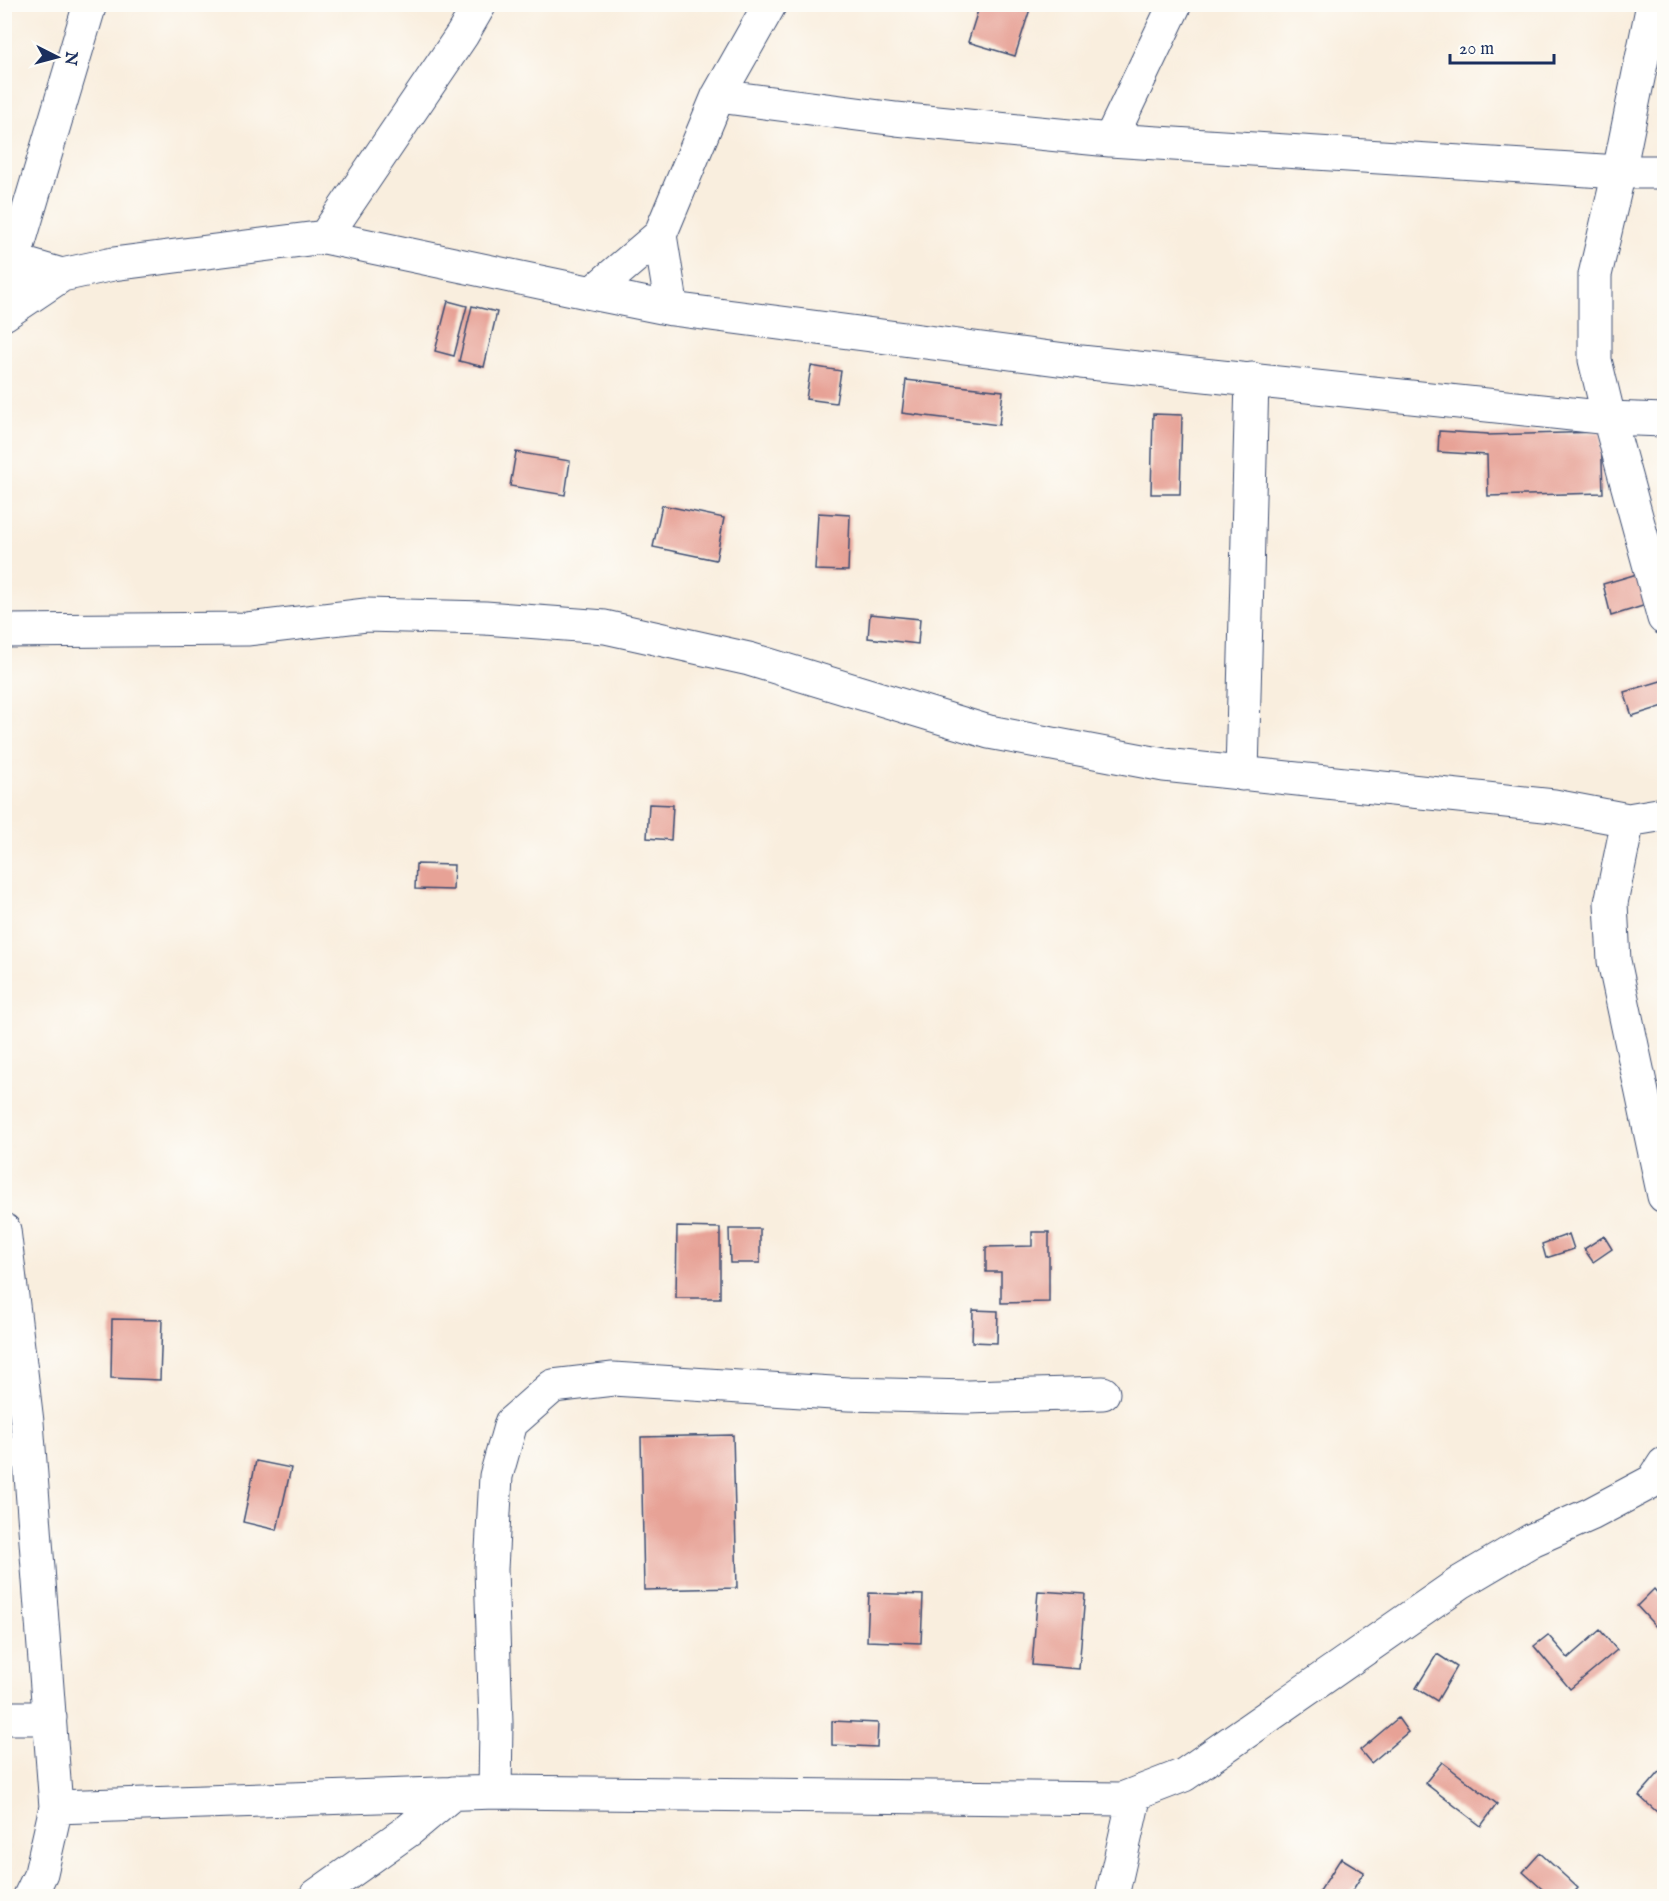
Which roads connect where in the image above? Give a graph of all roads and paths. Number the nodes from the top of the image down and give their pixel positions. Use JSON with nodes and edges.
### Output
{"nodes":[{"id":1,"x":90,"y":4,"type":"edge"},
{"id":2,"x":480,"y":4,"type":"edge"},
{"id":3,"x":770,"y":4,"type":"edge"},
{"id":4,"x":1175,"y":4,"type":"edge"},
{"id":5,"x":1653,"y":4,"type":"edge"},
{"id":6,"x":718,"y":96,"type":"junction"},
{"id":7,"x":1110,"y":140,"type":"junction"},
{"id":8,"x":1619,"y":172,"type":"junction"},
{"id":9,"x":1665,"y":172,"type":"edge"},
{"id":10,"x":660,"y":235,"type":"junction"},
{"id":11,"x":325,"y":237,"type":"junction"},
{"id":12,"x":14,"y":261,"type":"junction"},
{"id":13,"x":62,"y":275,"type":"junction"},
{"id":14,"x":4,"y":293,"type":"edge"},
{"id":15,"x":592,"y":293,"type":"junction"},
{"id":16,"x":672,"y":309,"type":"junction"},
{"id":17,"x":4,"y":314,"type":"edge"},
{"id":18,"x":1252,"y":379,"type":"junction"},
{"id":19,"x":1609,"y":418,"type":"junction"},
{"id":20,"x":1665,"y":420,"type":"edge"},
{"id":21,"x":1665,"y":618,"type":"edge"},
{"id":22,"x":4,"y":631,"type":"edge"},
{"id":23,"x":1242,"y":774,"type":"junction"},
{"id":24,"x":1665,"y":814,"type":"edge"},
{"id":25,"x":1628,"y":820,"type":"junction"},
{"id":26,"x":1665,"y":1196,"type":"edge"},
{"id":27,"x":4,"y":1230,"type":"edge"},
{"id":28,"x":1103,"y":1393,"type":"dead end"},
{"id":29,"x":16,"y":1423,"type":"edge"},
{"id":30,"x":1665,"y":1464,"type":"edge"},
{"id":31,"x":4,"y":1718,"type":"edge"},
{"id":32,"x":50,"y":1718,"type":"junction"},
{"id":33,"x":495,"y":1792,"type":"junction"},
{"id":34,"x":453,"y":1793,"type":"junction"},
{"id":35,"x":1135,"y":1794,"type":"junction"},
{"id":36,"x":56,"y":1807,"type":"junction"},
{"id":37,"x":39,"y":1889,"type":"edge"},
{"id":38,"x":316,"y":1896,"type":"edge"},
{"id":39,"x":1112,"y":1896,"type":"edge"}],
"edges":[{"from":1,"to":12,"type":"street"},
{"from":2,"to":11,"type":"street"},
{"from":3,"to":6,"type":"street"},
{"from":4,"to":7,"type":"street"},
{"from":5,"to":8,"type":"street"},
{"from":6,"to":7,"type":"street"},
{"from":6,"to":10,"type":"street"},
{"from":7,"to":8,"type":"street"},
{"from":8,"to":9,"type":"street"},
{"from":8,"to":19,"type":"street"},
{"from":10,"to":15,"type":"street"},
{"from":10,"to":16,"type":"street"},
{"from":11,"to":13,"type":"street"},
{"from":11,"to":15,"type":"street"},
{"from":12,"to":13,"type":"street"},
{"from":12,"to":14,"type":"street"},
{"from":13,"to":17,"type":"street"},
{"from":15,"to":16,"type":"street"},
{"from":16,"to":18,"type":"street"},
{"from":18,"to":19,"type":"street"},
{"from":18,"to":23,"type":"street"},
{"from":19,"to":20,"type":"street"},
{"from":19,"to":21,"type":"street"},
{"from":22,"to":23,"type":"street"},
{"from":23,"to":25,"type":"street"},
{"from":24,"to":25,"type":"street"},
{"from":25,"to":26,"type":"street"},
{"from":27,"to":29,"type":"street"},
{"from":28,"to":33,"type":"street"},
{"from":29,"to":32,"type":"street"},
{"from":30,"to":35,"type":"street"},
{"from":31,"to":32,"type":"street"},
{"from":32,"to":36,"type":"street"},
{"from":33,"to":34,"type":"street"},
{"from":33,"to":35,"type":"street"},
{"from":34,"to":36,"type":"street"},
{"from":34,"to":38,"type":"street"},
{"from":35,"to":39,"type":"street"},
{"from":36,"to":37,"type":"street"}]}
